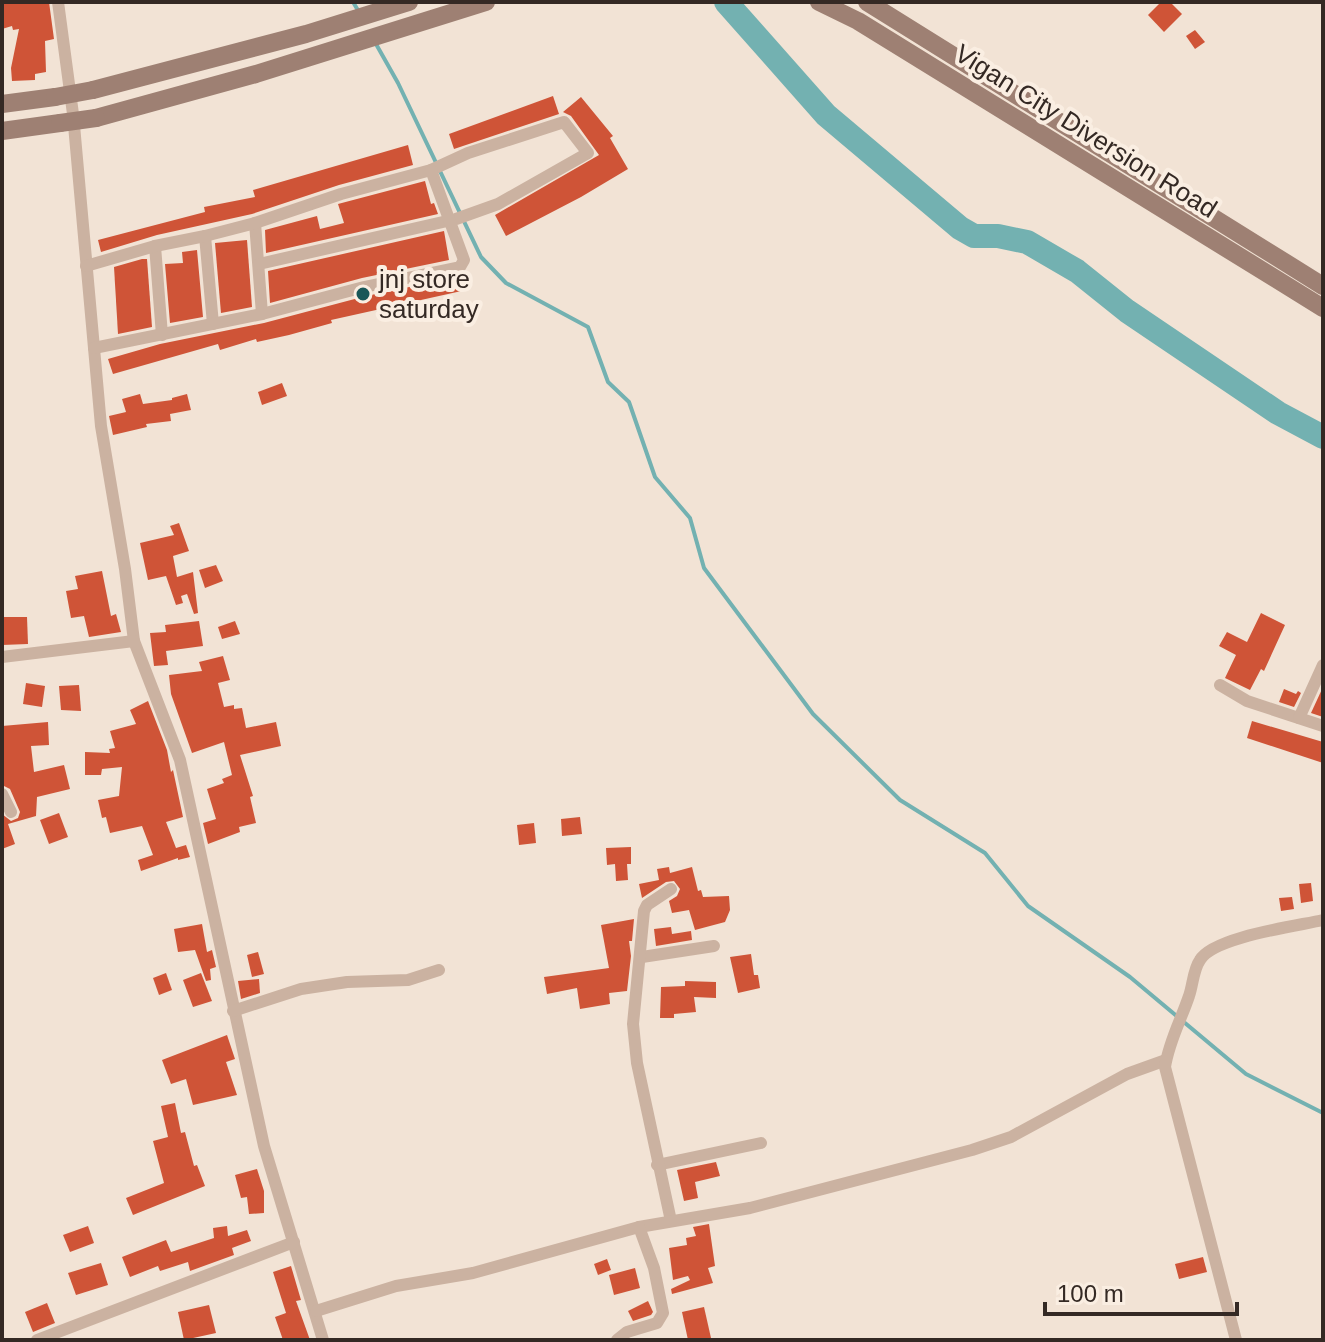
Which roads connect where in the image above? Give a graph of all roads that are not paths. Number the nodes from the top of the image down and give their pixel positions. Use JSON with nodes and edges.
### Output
{"nodes":[{"id":1,"x":58,"y":2,"type":"edge"},
{"id":2,"x":409,"y":2,"type":"edge"},
{"id":3,"x":486,"y":2,"type":"edge"},
{"id":4,"x":819,"y":2,"type":"edge"},
{"id":5,"x":867,"y":2,"type":"edge"},
{"id":6,"x":2,"y":104,"type":"edge"},
{"id":7,"x":2,"y":131,"type":"edge"},
{"id":8,"x":433,"y":169,"type":"junction"},
{"id":9,"x":453,"y":220,"type":"junction"},
{"id":10,"x":255,"y":223,"type":"junction"},
{"id":11,"x":205,"y":236,"type":"junction"},
{"id":12,"x":155,"y":246,"type":"junction"},
{"id":13,"x":259,"y":264,"type":"junction"},
{"id":14,"x":86,"y":266,"type":"junction"},
{"id":15,"x":1323,"y":286,"type":"edge"},
{"id":16,"x":1323,"y":308,"type":"edge"},
{"id":17,"x":262,"y":314,"type":"junction"},
{"id":18,"x":213,"y":324,"type":"junction"},
{"id":19,"x":162,"y":335,"type":"junction"},
{"id":20,"x":94,"y":348,"type":"junction"},
{"id":21,"x":134,"y":641,"type":"junction"},
{"id":22,"x":2,"y":657,"type":"edge"},
{"id":23,"x":1323,"y":665,"type":"edge"},
{"id":24,"x":1220,"y":685,"type":"dead end"},
{"id":25,"x":1299,"y":718,"type":"junction"},
{"id":26,"x":1323,"y":726,"type":"edge"},
{"id":27,"x":2,"y":794,"type":"edge"},
{"id":28,"x":11,"y":812,"type":"dead end"},
{"id":29,"x":671,"y":889,"type":"dead end"},
{"id":30,"x":1323,"y":920,"type":"edge"},
{"id":31,"x":714,"y":946,"type":"dead end"},
{"id":32,"x":642,"y":957,"type":"junction"},
{"id":33,"x":439,"y":970,"type":"dead end"},
{"id":34,"x":233,"y":1011,"type":"junction"},
{"id":35,"x":1166,"y":1060,"type":"junction"},
{"id":36,"x":761,"y":1143,"type":"dead end"},
{"id":37,"x":657,"y":1165,"type":"junction"},
{"id":38,"x":671,"y":1221,"type":"junction"},
{"id":39,"x":639,"y":1227,"type":"junction"},
{"id":40,"x":294,"y":1242,"type":"junction"},
{"id":41,"x":316,"y":1311,"type":"junction"},
{"id":42,"x":37,"y":1340,"type":"edge"},
{"id":43,"x":323,"y":1340,"type":"edge"},
{"id":44,"x":617,"y":1340,"type":"edge"},
{"id":45,"x":1236,"y":1340,"type":"edge"}],
"edges":[{"from":1,"to":14,"type":"street"},
{"from":2,"to":6,"type":"main road","bridge":true},
{"from":3,"to":7,"type":"main road","bridge":true},
{"from":4,"to":16,"type":"main road","name":"Vigan City Diversion Road"},
{"from":5,"to":15,"type":"main road","name":"Vigan City Diversion Road"},
{"from":8,"to":9,"type":"street"},
{"from":8,"to":9,"type":"street"},
{"from":8,"to":10,"type":"street"},
{"from":9,"to":13,"type":"street"},
{"from":9,"to":17,"type":"street"},
{"from":10,"to":11,"type":"street"},
{"from":10,"to":13,"type":"street"},
{"from":11,"to":12,"type":"street"},
{"from":11,"to":18,"type":"street"},
{"from":12,"to":14,"type":"street"},
{"from":12,"to":19,"type":"street"},
{"from":13,"to":17,"type":"street"},
{"from":14,"to":20,"type":"street"},
{"from":17,"to":18,"type":"street"},
{"from":18,"to":19,"type":"street"},
{"from":19,"to":20,"type":"street"},
{"from":20,"to":21,"type":"street"},
{"from":21,"to":22,"type":"street"},
{"from":21,"to":34,"type":"street"},
{"from":23,"to":25,"type":"street"},
{"from":24,"to":25,"type":"street"},
{"from":25,"to":26,"type":"street"},
{"from":27,"to":28,"type":"street"},
{"from":29,"to":32,"type":"street"},
{"from":30,"to":35,"type":"street"},
{"from":31,"to":32,"type":"street"},
{"from":32,"to":37,"type":"street"},
{"from":33,"to":34,"type":"street"},
{"from":34,"to":40,"type":"street"},
{"from":35,"to":38,"type":"street"},
{"from":35,"to":45,"type":"street"},
{"from":36,"to":37,"type":"street"},
{"from":37,"to":38,"type":"street"},
{"from":38,"to":39,"type":"street"},
{"from":39,"to":41,"type":"street"},
{"from":39,"to":44,"type":"street"},
{"from":40,"to":41,"type":"street"},
{"from":40,"to":42,"type":"street"},
{"from":41,"to":43,"type":"street"}]}
